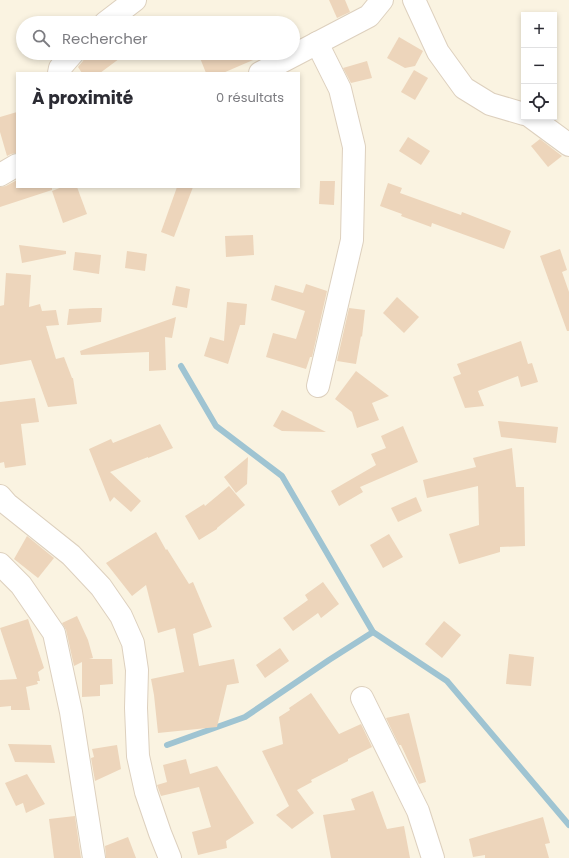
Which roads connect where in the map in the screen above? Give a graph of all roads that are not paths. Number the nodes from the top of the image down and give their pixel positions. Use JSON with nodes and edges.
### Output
{"nodes":[{"id":1,"x":135,"y":0,"type":"edge"},
{"id":2,"x":382,"y":0,"type":"edge"},
{"id":3,"x":414,"y":0,"type":"edge"},
{"id":4,"x":113,"y":16,"type":"edge"},
{"id":5,"x":317,"y":43,"type":"junction"},
{"id":6,"x":300,"y":52,"type":"edge"},
{"id":7,"x":67,"y":60,"type":"edge"},
{"id":8,"x":285,"y":60,"type":"edge"},
{"id":9,"x":59,"y":72,"type":"edge"},
{"id":10,"x":262,"y":72,"type":"edge"},
{"id":11,"x":521,"y":113,"type":"edge"},
{"id":12,"x":535,"y":120,"type":"edge"},
{"id":13,"x":569,"y":145,"type":"edge"},
{"id":14,"x":16,"y":167,"type":"edge"},
{"id":15,"x":0,"y":175,"type":"edge"},
{"id":16,"x":318,"y":386,"type":"dead end"},
{"id":17,"x":0,"y":496,"type":"edge"},
{"id":18,"x":0,"y":564,"type":"edge"},
{"id":19,"x":362,"y":698,"type":"dead end"},
{"id":20,"x":94,"y":858,"type":"edge"},
{"id":21,"x":170,"y":858,"type":"edge"},
{"id":22,"x":433,"y":858,"type":"edge"}],
"edges":[{"from":1,"to":4,"type":"street"},
{"from":2,"to":5,"type":"street"},
{"from":3,"to":11,"type":"street"},
{"from":5,"to":6,"type":"street"},
{"from":5,"to":16,"type":"street"},
{"from":7,"to":9,"type":"street"},
{"from":8,"to":10,"type":"street"},
{"from":12,"to":13,"type":"street"},
{"from":14,"to":15,"type":"street"},
{"from":17,"to":21,"type":"street"},
{"from":18,"to":20,"type":"street"},
{"from":19,"to":22,"type":"street"}]}
